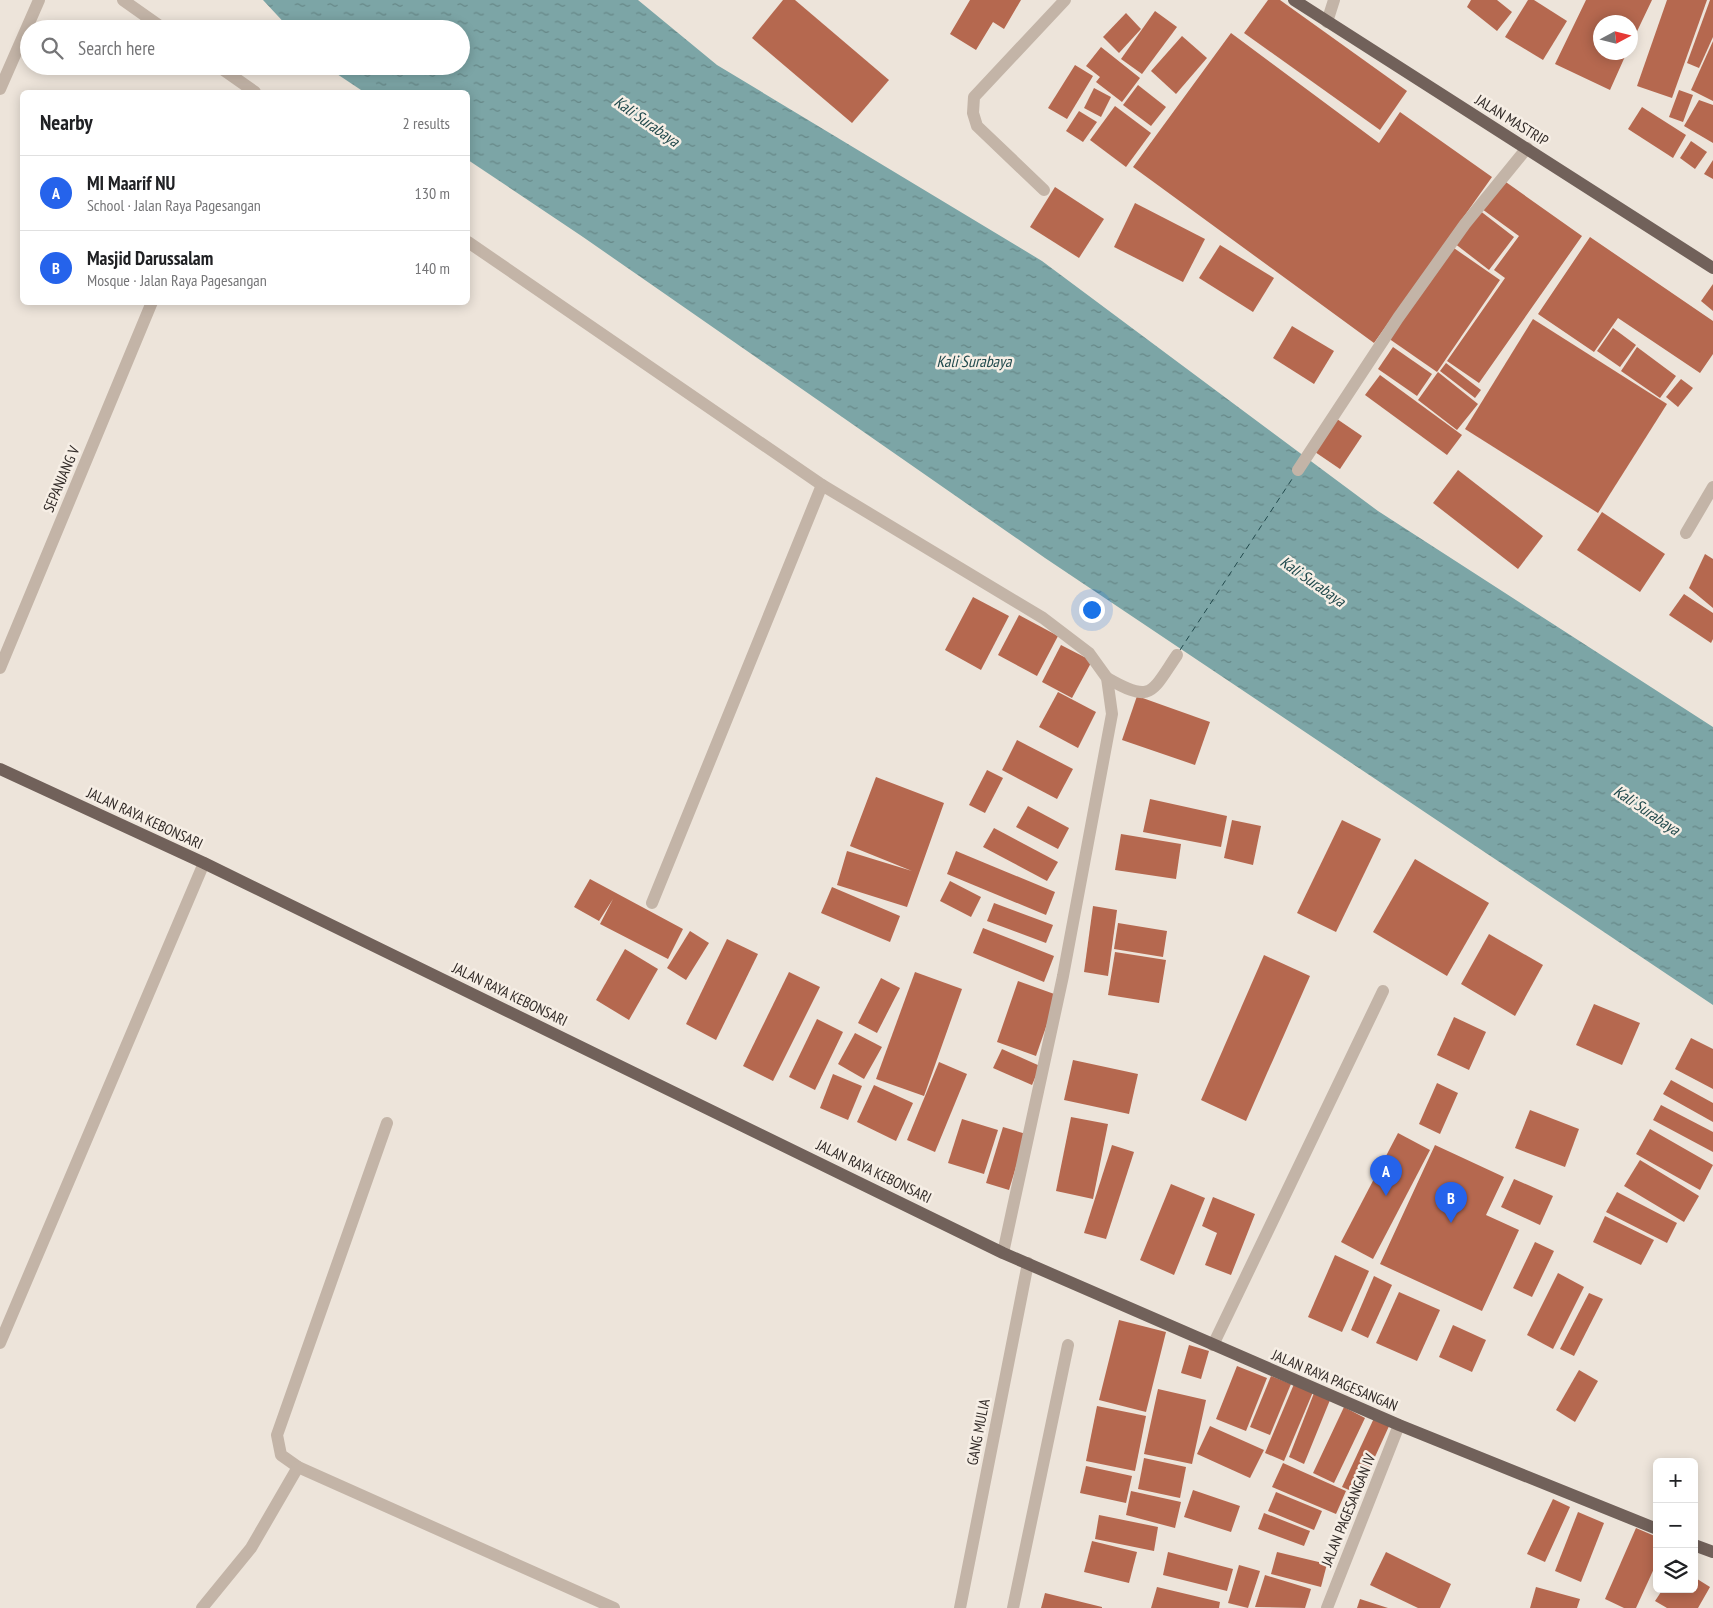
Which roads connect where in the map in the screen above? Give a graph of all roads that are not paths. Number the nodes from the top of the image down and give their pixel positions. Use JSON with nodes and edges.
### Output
{"nodes":[{"id":1,"x":39,"y":0,"type":"edge"},
{"id":2,"x":123,"y":0,"type":"edge"},
{"id":3,"x":1065,"y":0,"type":"edge"},
{"id":4,"x":1294,"y":0,"type":"edge"},
{"id":5,"x":1334,"y":0,"type":"edge"},
{"id":6,"x":30,"y":20,"type":"edge"},
{"id":7,"x":151,"y":20,"type":"edge"},
{"id":8,"x":1327,"y":22,"type":"junction"},
{"id":9,"x":20,"y":43,"type":"edge"},
{"id":10,"x":228,"y":75,"type":"edge"},
{"id":11,"x":0,"y":88,"type":"edge"},
{"id":12,"x":242,"y":88,"type":"edge"},
{"id":13,"x":1526,"y":148,"type":"junction"},
{"id":14,"x":1044,"y":190,"type":"dead end"},
{"id":15,"x":470,"y":243,"type":"edge"},
{"id":16,"x":1713,"y":268,"type":"edge"},
{"id":17,"x":151,"y":305,"type":"edge"},
{"id":18,"x":1298,"y":470,"type":"dead end"},
{"id":19,"x":822,"y":485,"type":"junction"},
{"id":20,"x":1713,"y":487,"type":"edge"},
{"id":21,"x":1686,"y":532,"type":"dead end"},
{"id":22,"x":1177,"y":655,"type":"dead end"},
{"id":23,"x":0,"y":668,"type":"edge"},
{"id":24,"x":1107,"y":678,"type":"junction"},
{"id":25,"x":0,"y":769,"type":"edge"},
{"id":26,"x":204,"y":863,"type":"junction"},
{"id":27,"x":652,"y":904,"type":"dead end"},
{"id":28,"x":1383,"y":991,"type":"dead end"},
{"id":29,"x":387,"y":1123,"type":"dead end"},
{"id":30,"x":1003,"y":1252,"type":"junction"},
{"id":31,"x":1028,"y":1263,"type":"junction"},
{"id":32,"x":0,"y":1342,"type":"edge"},
{"id":33,"x":1068,"y":1345,"type":"dead end"},
{"id":34,"x":1213,"y":1345,"type":"junction"},
{"id":35,"x":1399,"y":1425,"type":"junction"},
{"id":36,"x":298,"y":1467,"type":"junction"},
{"id":37,"x":1653,"y":1528,"type":"edge"},
{"id":38,"x":1698,"y":1546,"type":"edge"},
{"id":39,"x":1713,"y":1552,"type":"edge"},
{"id":40,"x":202,"y":1608,"type":"edge"},
{"id":41,"x":614,"y":1608,"type":"edge"},
{"id":42,"x":960,"y":1608,"type":"edge"},
{"id":43,"x":1013,"y":1608,"type":"edge"},
{"id":44,"x":1327,"y":1608,"type":"edge"}],
"edges":[{"from":1,"to":6,"type":"street"},
{"from":2,"to":7,"type":"street"},
{"from":3,"to":14,"type":"street"},
{"from":4,"to":8,"type":"main road","name":"JALAN MASTRIP"},
{"from":5,"to":8,"type":"street"},
{"from":8,"to":13,"type":"main road","name":"JALAN MASTRIP"},
{"from":9,"to":11,"type":"street"},
{"from":10,"to":12,"type":"street"},
{"from":13,"to":16,"type":"main road","name":"JALAN MASTRIP"},
{"from":13,"to":18,"type":"street"},
{"from":15,"to":19,"type":"street"},
{"from":17,"to":23,"type":"street","name":"SEPANJANG V"},
{"from":19,"to":24,"type":"street"},
{"from":19,"to":27,"type":"street"},
{"from":20,"to":21,"type":"street"},
{"from":22,"to":24,"type":"street"},
{"from":24,"to":30,"type":"street"},
{"from":25,"to":26,"type":"main road","name":"JALAN RAYA KEBONSARI"},
{"from":26,"to":30,"type":"main road","name":"JALAN RAYA KEBONSARI"},
{"from":26,"to":32,"type":"street"},
{"from":28,"to":34,"type":"street"},
{"from":29,"to":36,"type":"street"},
{"from":30,"to":31,"type":"main road","name":"JALAN RAYA PAGESANGAN"},
{"from":31,"to":34,"type":"main road","name":"JALAN RAYA PAGESANGAN"},
{"from":31,"to":42,"type":"street","name":"GANG MULIA"},
{"from":33,"to":43,"type":"street"},
{"from":34,"to":35,"type":"main road","name":"JALAN RAYA PAGESANGAN"},
{"from":35,"to":37,"type":"main road","name":"JALAN RAYA PAGESANGAN"},
{"from":35,"to":44,"type":"street","name":"JALAN PAGESANGAN IV"},
{"from":36,"to":40,"type":"street"},
{"from":36,"to":41,"type":"street"},
{"from":38,"to":39,"type":"main road"}]}
